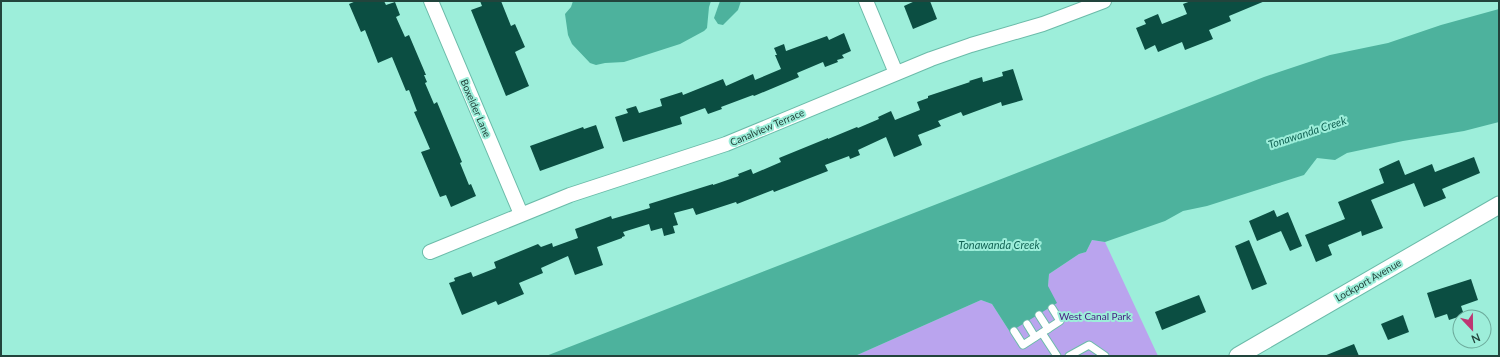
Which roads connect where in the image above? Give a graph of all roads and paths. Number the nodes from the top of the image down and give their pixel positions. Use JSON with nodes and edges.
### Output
{"nodes":[{"id":1,"x":431,"y":1,"type":"edge"},
{"id":2,"x":866,"y":1,"type":"edge"},
{"id":3,"x":1104,"y":1,"type":"edge"},
{"id":4,"x":896,"y":73,"type":"junction"},
{"id":5,"x":1499,"y":205,"type":"edge"},
{"id":6,"x":521,"y":214,"type":"junction"},
{"id":7,"x":430,"y":252,"type":"dead end"},
{"id":8,"x":1052,"y":308,"type":"dead end"},
{"id":9,"x":1039,"y":315,"type":"dead end"},
{"id":10,"x":1027,"y":324,"type":"dead end"},
{"id":11,"x":1014,"y":331,"type":"dead end"},
{"id":12,"x":1045,"y":331,"type":"junction"},
{"id":13,"x":1035,"y":337,"type":"junction"},
{"id":14,"x":1057,"y":356,"type":"edge"},
{"id":15,"x":1070,"y":356,"type":"edge"},
{"id":16,"x":1105,"y":356,"type":"edge"},
{"id":17,"x":1238,"y":356,"type":"edge"}],
"edges":[{"from":1,"to":6,"type":"street","name":"Boxelder Lane"},
{"from":2,"to":4,"type":"street"},
{"from":3,"to":4,"type":"street","name":"Canalview Terrace"},
{"from":4,"to":6,"type":"street","name":"Canalview Terrace"},
{"from":5,"to":17,"type":"street","name":"Lockport Avenue"},
{"from":6,"to":7,"type":"street","name":"Canalview Terrace"},
{"from":8,"to":12,"type":"lane"},
{"from":9,"to":12,"type":"lane"},
{"from":10,"to":13,"type":"lane"},
{"from":11,"to":13,"type":"lane"},
{"from":12,"to":13,"type":"lane"},
{"from":12,"to":14,"type":"lane"},
{"from":15,"to":16,"type":"lane"}]}
